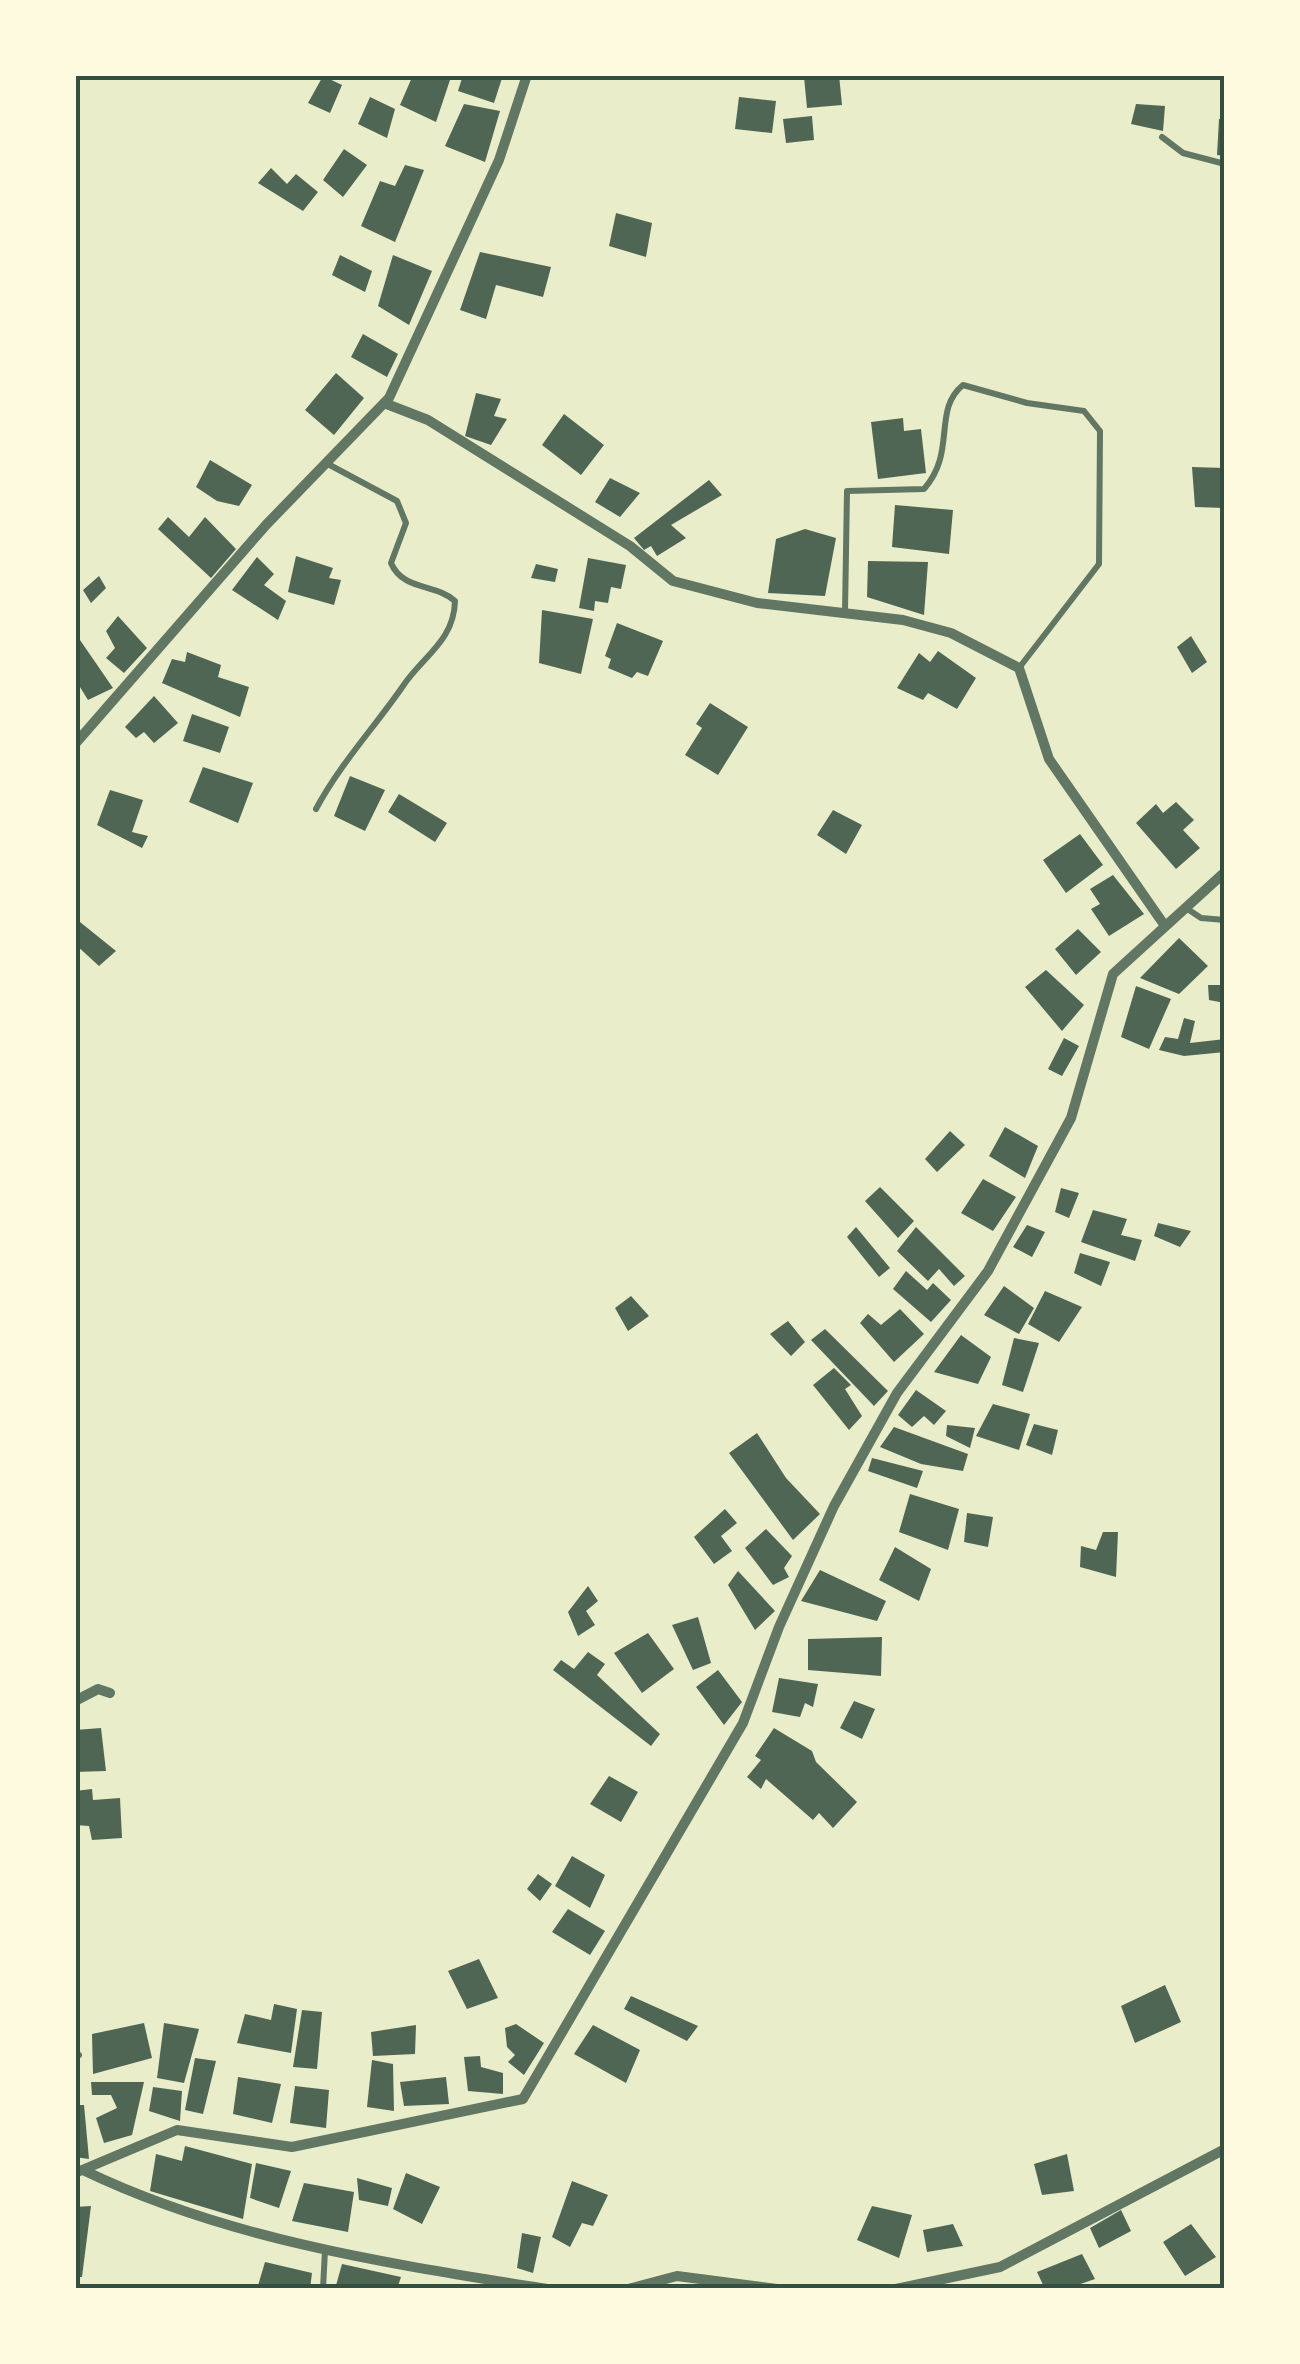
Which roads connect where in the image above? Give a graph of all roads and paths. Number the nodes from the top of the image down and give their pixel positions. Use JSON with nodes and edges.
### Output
{"nodes":[{"id":1,"x":527,"y":75,"type":"edge"},
{"id":2,"x":1162,"y":137,"type":"dead end"},
{"id":3,"x":1225,"y":164,"type":"edge"},
{"id":4,"x":384,"y":403,"type":"junction"},
{"id":5,"x":326,"y":463,"type":"junction"},
{"id":6,"x":845,"y":612,"type":"junction"},
{"id":7,"x":1019,"y":668,"type":"junction"},
{"id":8,"x":75,"y":744,"type":"edge"},
{"id":9,"x":316,"y":809,"type":"dead end"},
{"id":10,"x":1225,"y":872,"type":"edge"},
{"id":11,"x":1186,"y":908,"type":"junction"},
{"id":12,"x":1225,"y":920,"type":"edge"},
{"id":13,"x":1165,"y":926,"type":"junction"},
{"id":14,"x":110,"y":1693,"type":"dead end"},
{"id":15,"x":75,"y":1700,"type":"edge"},
{"id":16,"x":1225,"y":2149,"type":"edge"},
{"id":17,"x":80,"y":2172,"type":"edge"},
{"id":18,"x":325,"y":2248,"type":"junction"},
{"id":19,"x":521,"y":2287,"type":"edge"},
{"id":20,"x":323,"y":2289,"type":"edge"},
{"id":21,"x":547,"y":2289,"type":"edge"},
{"id":22,"x":628,"y":2289,"type":"edge"},
{"id":23,"x":777,"y":2289,"type":"edge"},
{"id":24,"x":896,"y":2289,"type":"edge"}],
"edges":[{"from":1,"to":4,"type":"street"},
{"from":2,"to":3,"type":"lane"},
{"from":4,"to":5,"type":"street"},
{"from":4,"to":6,"type":"street"},
{"from":5,"to":8,"type":"street"},
{"from":5,"to":9,"type":"lane"},
{"from":6,"to":7,"type":"street"},
{"from":6,"to":7,"type":"lane"},
{"from":7,"to":13,"type":"street"},
{"from":10,"to":11,"type":"street"},
{"from":11,"to":12,"type":"lane"},
{"from":11,"to":13,"type":"street"},
{"from":13,"to":17,"type":"street"},
{"from":14,"to":15,"type":"street"},
{"from":16,"to":24,"type":"street"},
{"from":17,"to":18,"type":"street"},
{"from":18,"to":19,"type":"street"},
{"from":18,"to":20,"type":"lane"},
{"from":19,"to":21,"type":"street"},
{"from":22,"to":23,"type":"street"}]}
